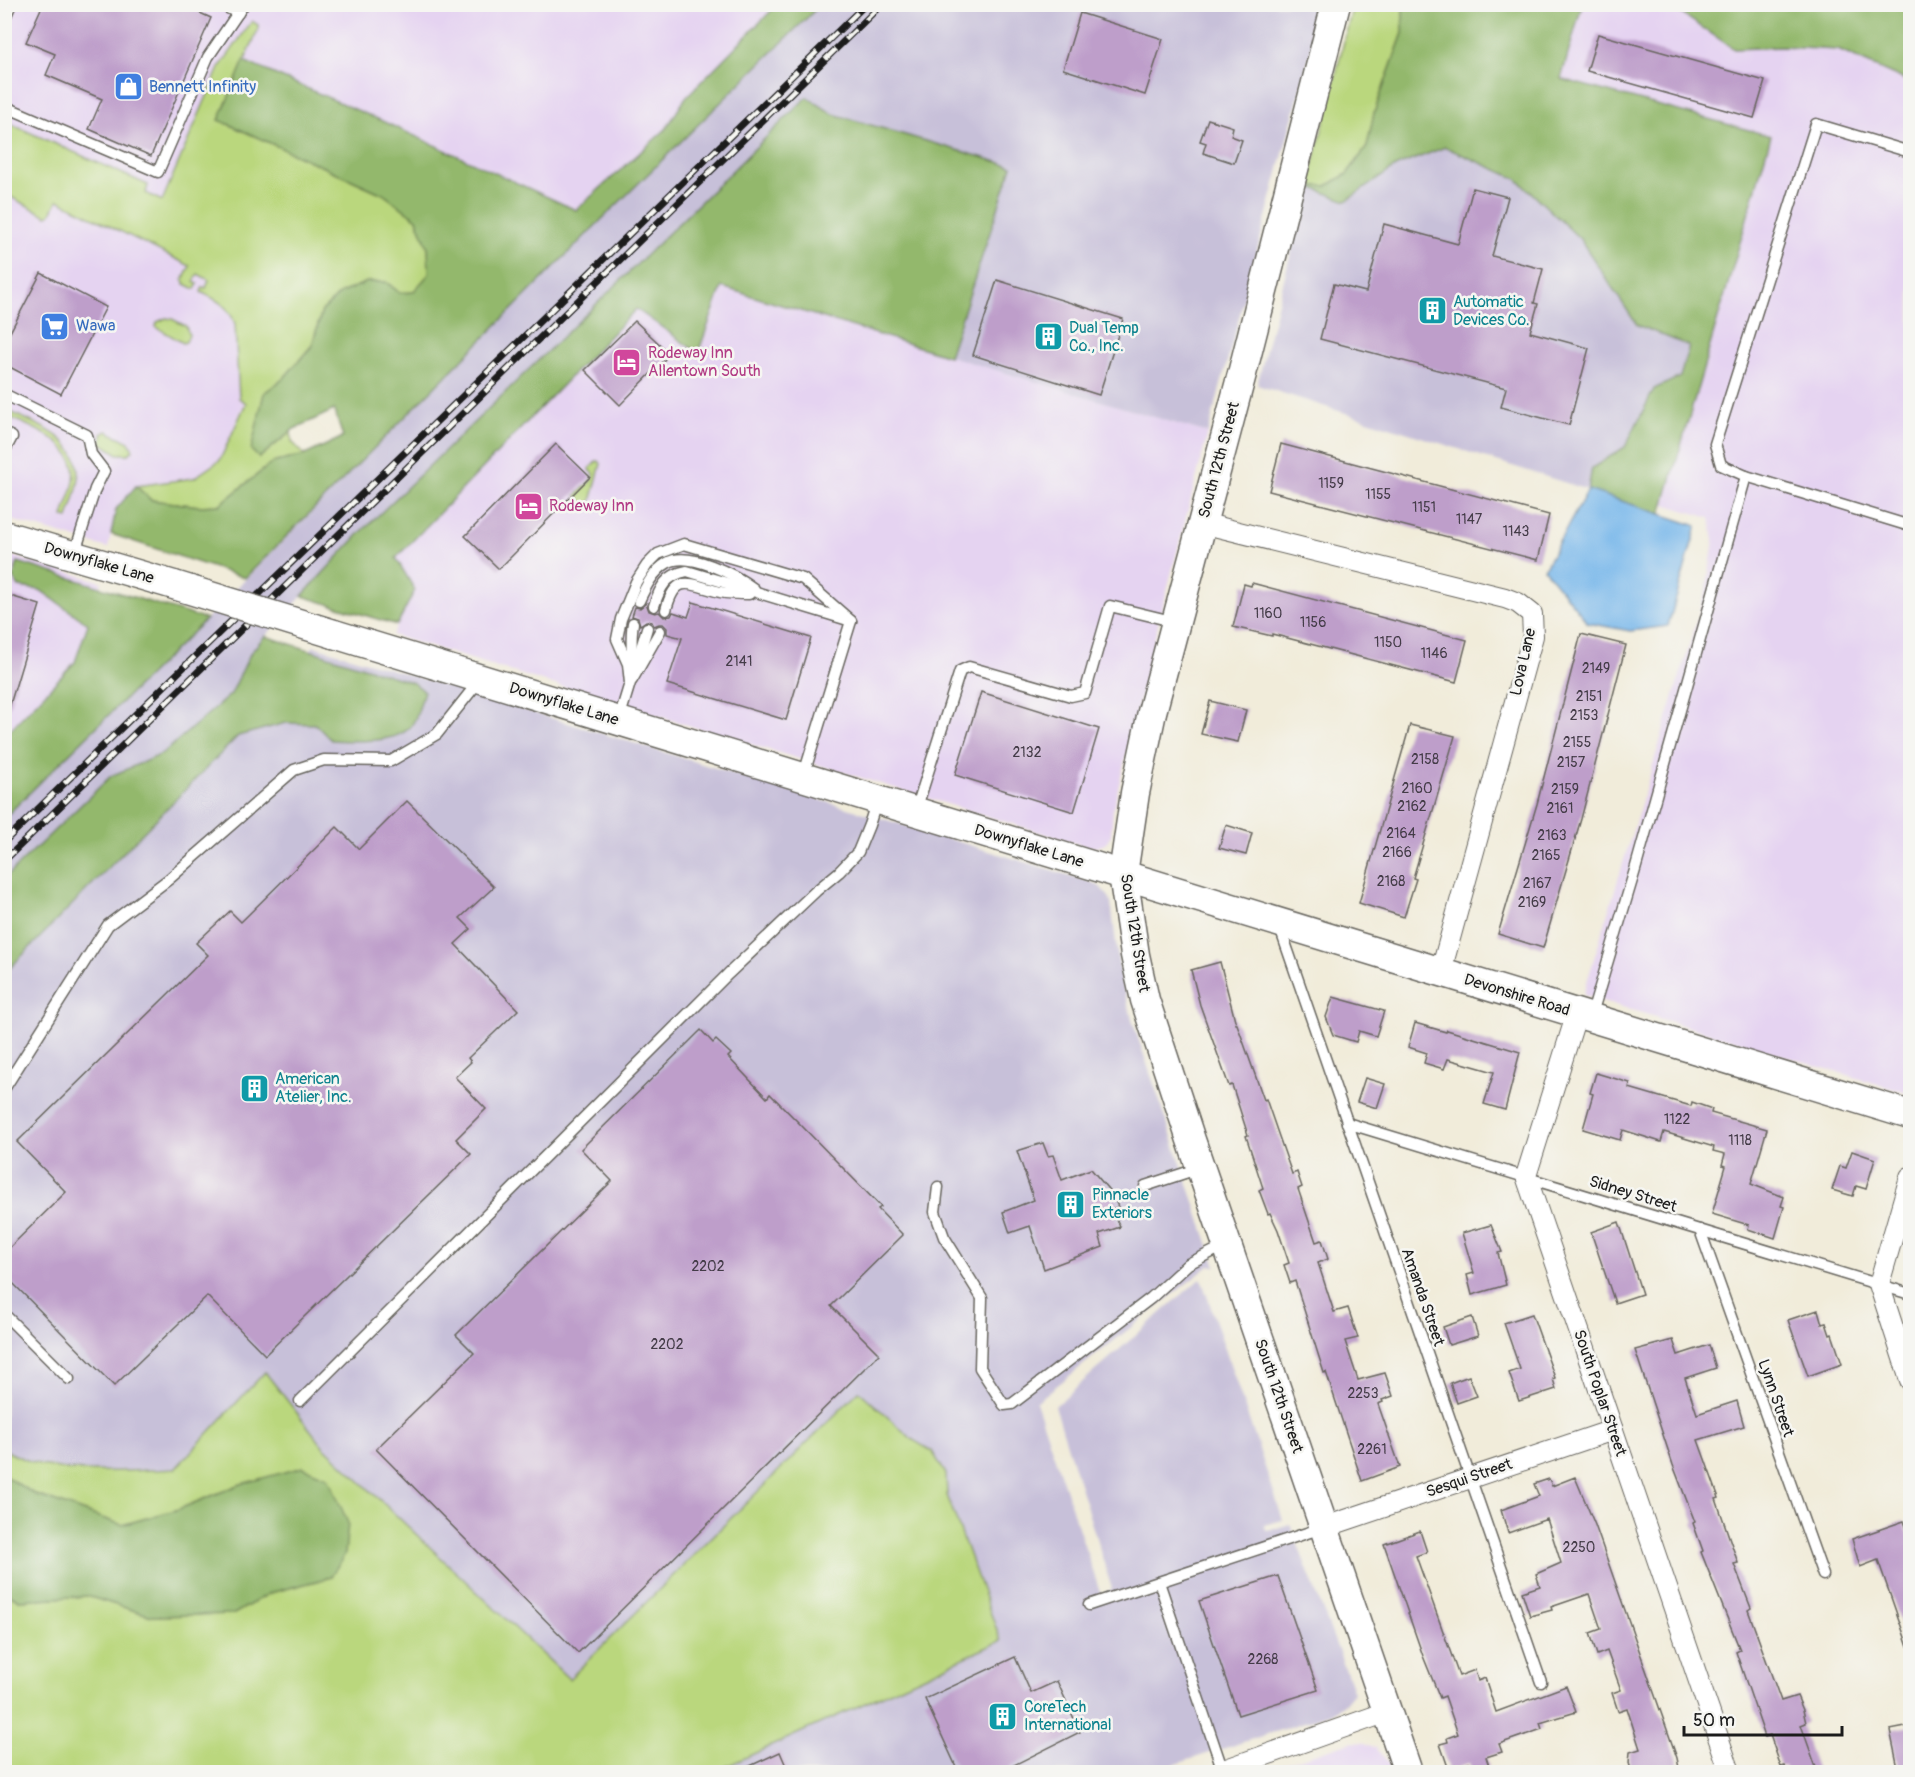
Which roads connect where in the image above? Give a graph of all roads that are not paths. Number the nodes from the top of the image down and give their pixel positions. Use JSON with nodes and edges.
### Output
{"nodes":[{"id":1,"x":12,"y":4,"type":"edge"},
{"id":2,"x":219,"y":4,"type":"edge"},
{"id":3,"x":1336,"y":4,"type":"edge"},
{"id":4,"x":241,"y":9,"type":"edge"},
{"id":5,"x":4,"y":20,"type":"edge"},
{"id":6,"x":4,"y":106,"type":"edge"},
{"id":7,"x":1911,"y":152,"type":"edge"},
{"id":8,"x":4,"y":394,"type":"edge"},
{"id":9,"x":4,"y":433,"type":"edge"},
{"id":10,"x":4,"y":452,"type":"edge"},
{"id":11,"x":1746,"y":476,"type":"junction"},
{"id":12,"x":1202,"y":524,"type":"junction"},
{"id":13,"x":1911,"y":526,"type":"edge"},
{"id":14,"x":4,"y":535,"type":"edge"},
{"id":15,"x":74,"y":555,"type":"junction"},
{"id":16,"x":761,"y":594,"type":"junction"},
{"id":17,"x":639,"y":601,"type":"dead end"},
{"id":18,"x":654,"y":606,"type":"dead end"},
{"id":19,"x":666,"y":610,"type":"dead end"},
{"id":20,"x":851,"y":621,"type":"junction"},
{"id":21,"x":1176,"y":622,"type":"junction"},
{"id":22,"x":633,"y":623,"type":"dead end"},
{"id":23,"x":647,"y":628,"type":"dead end"},
{"id":24,"x":660,"y":632,"type":"dead end"},
{"id":25,"x":481,"y":678,"type":"junction"},
{"id":26,"x":630,"y":683,"type":"junction"},
{"id":27,"x":618,"y":720,"type":"junction"},
{"id":28,"x":803,"y":777,"type":"junction"},
{"id":29,"x":877,"y":800,"type":"junction"},
{"id":30,"x":915,"y":811,"type":"junction"},
{"id":31,"x":1123,"y":874,"type":"junction"},
{"id":32,"x":1278,"y":922,"type":"junction"},
{"id":33,"x":1441,"y":971,"type":"junction"},
{"id":34,"x":1584,"y":1015,"type":"junction"},
{"id":35,"x":4,"y":1089,"type":"edge"},
{"id":36,"x":1911,"y":1115,"type":"edge"},
{"id":37,"x":1347,"y":1123,"type":"junction"},
{"id":38,"x":1200,"y":1168,"type":"junction"},
{"id":39,"x":1526,"y":1176,"type":"junction"},
{"id":40,"x":1911,"y":1178,"type":"edge"},
{"id":41,"x":1145,"y":1186,"type":"dead end"},
{"id":42,"x":938,"y":1187,"type":"dead end"},
{"id":43,"x":1700,"y":1230,"type":"junction"},
{"id":44,"x":1227,"y":1245,"type":"junction"},
{"id":45,"x":1879,"y":1284,"type":"junction"},
{"id":46,"x":1911,"y":1294,"type":"edge"},
{"id":47,"x":4,"y":1314,"type":"edge"},
{"id":48,"x":69,"y":1379,"type":"dead end"},
{"id":49,"x":1911,"y":1380,"type":"edge"},
{"id":50,"x":300,"y":1401,"type":"dead end"},
{"id":51,"x":1613,"y":1430,"type":"junction"},
{"id":52,"x":1470,"y":1478,"type":"junction"},
{"id":53,"x":1325,"y":1527,"type":"junction"},
{"id":54,"x":1823,"y":1575,"type":"dead end"},
{"id":55,"x":1159,"y":1582,"type":"junction"},
{"id":56,"x":1089,"y":1605,"type":"dead end"},
{"id":57,"x":1541,"y":1682,"type":"dead end"},
{"id":58,"x":1387,"y":1712,"type":"junction"},
{"id":59,"x":1221,"y":1772,"type":"edge"},
{"id":60,"x":1408,"y":1773,"type":"edge"},
{"id":61,"x":1730,"y":1773,"type":"edge"}],
"edges":[{"from":1,"to":5,"type":"lane"},
{"from":2,"to":4,"type":"lane"},
{"from":3,"to":12,"type":"street","name":"South 12th Street"},
{"from":4,"to":6,"type":"lane"},
{"from":7,"to":11,"type":"lane"},
{"from":8,"to":15,"type":"lane"},
{"from":9,"to":10,"type":"lane"},
{"from":11,"to":13,"type":"lane"},
{"from":11,"to":34,"type":"lane"},
{"from":12,"to":21,"type":"street","name":"South 12th Street"},
{"from":12,"to":33,"type":"street","name":"Lova Lane"},
{"from":14,"to":15,"type":"street","name":"Downyflake Lane"},
{"from":15,"to":25,"type":"street","name":"Downyflake Lane","bridge":true},
{"from":16,"to":17,"type":"lane"},
{"from":16,"to":18,"type":"lane"},
{"from":16,"to":19,"type":"lane"},
{"from":16,"to":20,"type":"lane"},
{"from":20,"to":26,"type":"lane"},
{"from":20,"to":28,"type":"lane"},
{"from":21,"to":30,"type":"lane"},
{"from":21,"to":31,"type":"street","name":"South 12th Street"},
{"from":22,"to":26,"type":"lane"},
{"from":23,"to":26,"type":"lane"},
{"from":24,"to":26,"type":"lane"},
{"from":25,"to":27,"type":"street","name":"Downyflake Lane"},
{"from":25,"to":35,"type":"lane"},
{"from":26,"to":27,"type":"lane"},
{"from":27,"to":28,"type":"street","name":"Downyflake Lane"},
{"from":28,"to":29,"type":"street","name":"Downyflake Lane"},
{"from":29,"to":30,"type":"street","name":"Downyflake Lane"},
{"from":29,"to":50,"type":"lane"},
{"from":30,"to":31,"type":"street","name":"Downyflake Lane"},
{"from":31,"to":32,"type":"street","name":"Devonshire Road"},
{"from":31,"to":38,"type":"street","name":"South 12th Street"},
{"from":32,"to":33,"type":"street","name":"Devonshire Road"},
{"from":32,"to":37,"type":"lane","name":"Amanda Street"},
{"from":33,"to":34,"type":"street","name":"Devonshire Road"},
{"from":34,"to":36,"type":"street","name":"Devonshire Road"},
{"from":34,"to":39,"type":"street"},
{"from":37,"to":39,"type":"lane","name":"Sidney Street"},
{"from":37,"to":52,"type":"lane","name":"Amanda Street"},
{"from":38,"to":41,"type":"lane"},
{"from":38,"to":44,"type":"street","name":"South 12th Street"},
{"from":39,"to":43,"type":"lane","name":"Sidney Street"},
{"from":39,"to":51,"type":"street","name":"South Poplar Street"},
{"from":40,"to":45,"type":"street"},
{"from":42,"to":44,"type":"lane"},
{"from":43,"to":45,"type":"lane","name":"Sidney Street"},
{"from":43,"to":54,"type":"lane","name":"Lynn Street"},
{"from":44,"to":53,"type":"street","name":"South 12th Street"},
{"from":45,"to":46,"type":"lane","name":"Sidney Street"},
{"from":45,"to":49,"type":"street"},
{"from":47,"to":48,"type":"lane"},
{"from":51,"to":52,"type":"street","name":"Sesqui Street"},
{"from":51,"to":61,"type":"street","name":"South Poplar Street"},
{"from":52,"to":53,"type":"street","name":"Sesqui Street"},
{"from":52,"to":57,"type":"lane","name":"Amanda Street"},
{"from":53,"to":55,"type":"lane"},
{"from":53,"to":58,"type":"street","name":"South 12th Street"},
{"from":55,"to":56,"type":"lane"},
{"from":55,"to":59,"type":"lane"},
{"from":58,"to":59,"type":"street"},
{"from":58,"to":60,"type":"street","name":"South 12th Street"}]}
